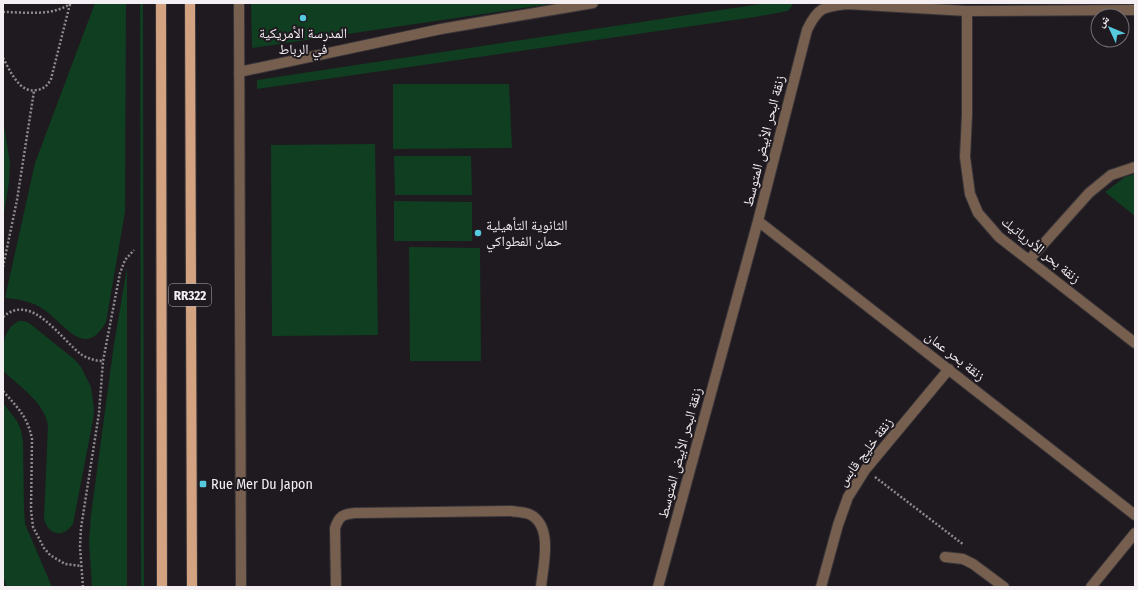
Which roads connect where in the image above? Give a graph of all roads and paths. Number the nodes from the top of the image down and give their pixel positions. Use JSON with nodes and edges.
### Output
{"nodes":[{"id":1,"x":160,"y":3,"type":"edge"},
{"id":2,"x":190,"y":3,"type":"edge"},
{"id":3,"x":239,"y":3,"type":"edge"},
{"id":4,"x":593,"y":3,"type":"edge"},
{"id":5,"x":71,"y":4,"type":"edge"},
{"id":6,"x":819,"y":7,"type":"edge"},
{"id":7,"x":1111,"y":7,"type":"edge"},
{"id":8,"x":963,"y":8,"type":"edge"},
{"id":9,"x":1135,"y":10,"type":"edge"},
{"id":10,"x":3,"y":12,"type":"edge"},
{"id":11,"x":3,"y":58,"type":"edge"},
{"id":12,"x":239,"y":72,"type":"junction"},
{"id":13,"x":34,"y":91,"type":"junction"},
{"id":14,"x":1135,"y":167,"type":"edge"},
{"id":15,"x":758,"y":221,"type":"junction"},
{"id":16,"x":134,"y":250,"type":"dead end"},
{"id":17,"x":1028,"y":260,"type":"junction"},
{"id":18,"x":3,"y":267,"type":"edge"},
{"id":19,"x":3,"y":317,"type":"edge"},
{"id":20,"x":1135,"y":343,"type":"edge"},
{"id":21,"x":103,"y":361,"type":"junction"},
{"id":22,"x":948,"y":369,"type":"junction"},
{"id":23,"x":3,"y":391,"type":"edge"},
{"id":24,"x":865,"y":470,"type":"junction"},
{"id":25,"x":1135,"y":516,"type":"edge"},
{"id":26,"x":1135,"y":533,"type":"edge"},
{"id":27,"x":969,"y":549,"type":"dead end"},
{"id":28,"x":945,"y":557,"type":"dead end"},
{"id":29,"x":81,"y":566,"type":"junction"},
{"id":30,"x":83,"y":587,"type":"edge"},
{"id":31,"x":162,"y":587,"type":"edge"},
{"id":32,"x":192,"y":587,"type":"edge"},
{"id":33,"x":241,"y":587,"type":"edge"},
{"id":34,"x":336,"y":587,"type":"edge"},
{"id":35,"x":541,"y":587,"type":"edge"},
{"id":36,"x":658,"y":587,"type":"edge"},
{"id":37,"x":820,"y":587,"type":"edge"},
{"id":38,"x":1004,"y":587,"type":"edge"},
{"id":39,"x":1091,"y":587,"type":"edge"}],
"edges":[{"from":1,"to":31,"type":"main road","number":"RR322"},
{"from":2,"to":32,"type":"main road","number":"RR322"},
{"from":3,"to":12,"type":"street"},
{"from":4,"to":12,"type":"street"},
{"from":5,"to":10,"type":"path"},
{"from":5,"to":13,"type":"path"},
{"from":6,"to":8,"type":"street","name":"زنقة البحر الأبيض المتوسط"},
{"from":6,"to":15,"type":"street","name":"زنقة البحر الأبيض المتوسط"},
{"from":7,"to":8,"type":"street","name":"زنقة البحر الأبيض المتوسط"},
{"from":7,"to":9,"type":"street","name":"زنقة البحر الأبيض المتوسط"},
{"from":8,"to":17,"type":"street","name":"زنقة بحر الأدرياتيك"},
{"from":11,"to":13,"type":"path"},
{"from":12,"to":33,"type":"street"},
{"from":13,"to":18,"type":"path"},
{"from":14,"to":17,"type":"street"},
{"from":15,"to":22,"type":"street","name":"زنقة بحر عمان"},
{"from":15,"to":36,"type":"street","name":"زنقة البحر الأبيض المتوسط"},
{"from":16,"to":21,"type":"path"},
{"from":17,"to":20,"type":"street","name":"زنقة بحر الأدرياتيك"},
{"from":19,"to":21,"type":"path"},
{"from":21,"to":29,"type":"path"},
{"from":22,"to":24,"type":"street","name":"زنقة خليج قابس"},
{"from":22,"to":25,"type":"street","name":"زنقة بحر عمان"},
{"from":23,"to":29,"type":"path"},
{"from":24,"to":27,"type":"path"},
{"from":24,"to":37,"type":"street","name":"زنقة خليج قابس"},
{"from":26,"to":39,"type":"street"},
{"from":28,"to":38,"type":"street"},
{"from":29,"to":30,"type":"path"},
{"from":34,"to":35,"type":"street"}]}
